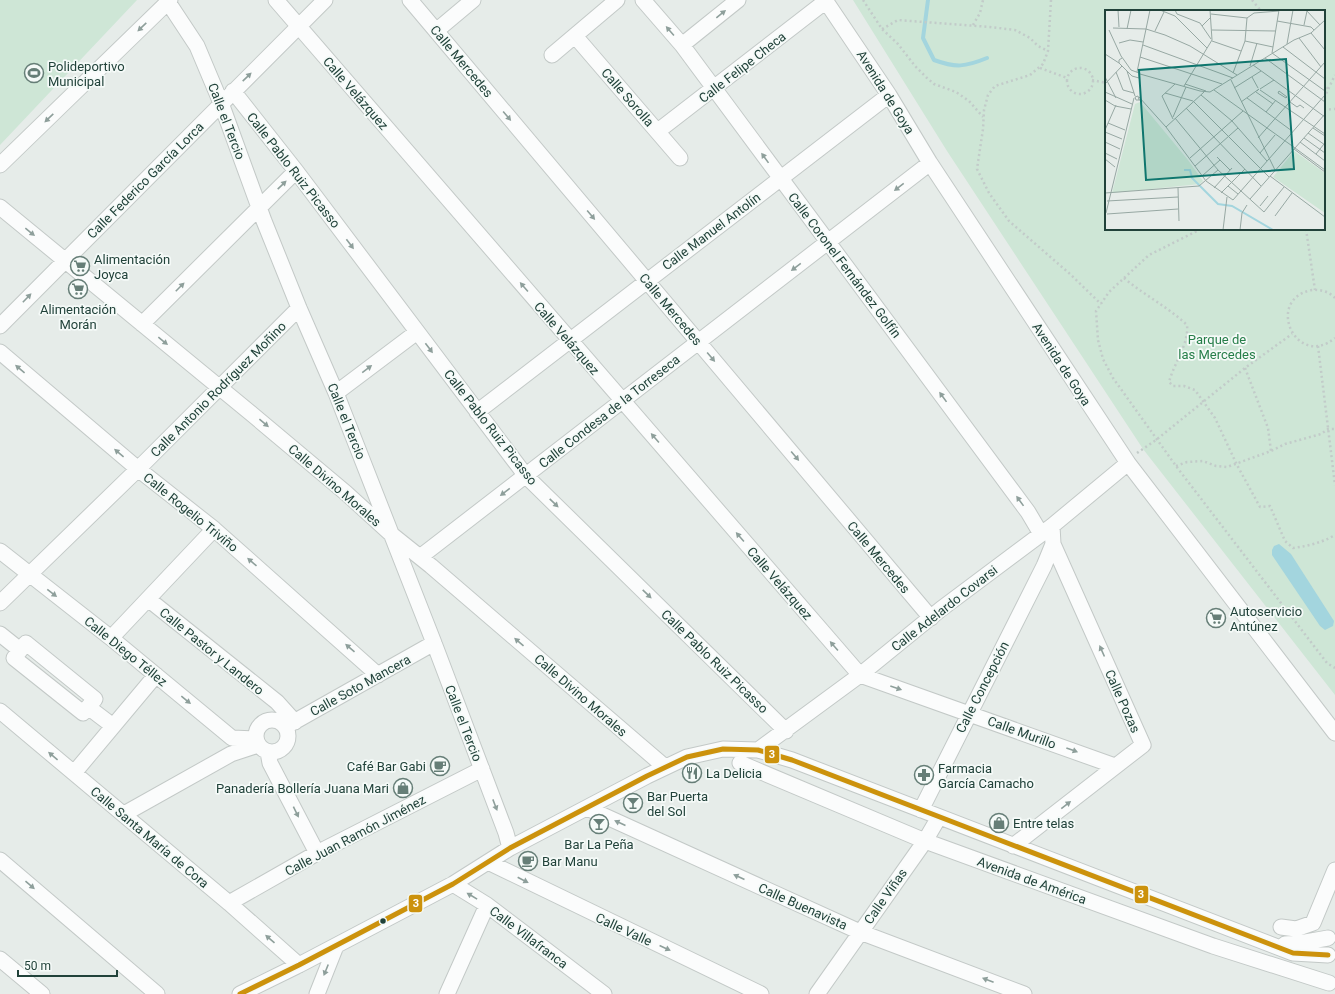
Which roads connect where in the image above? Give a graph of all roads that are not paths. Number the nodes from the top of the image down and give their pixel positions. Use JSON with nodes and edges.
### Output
{"nodes":[{"id":1,"x":276,"y":0,"type":"edge"},
{"id":2,"x":325,"y":0,"type":"edge"},
{"id":3,"x":410,"y":0,"type":"edge"},
{"id":4,"x":473,"y":0,"type":"edge"},
{"id":5,"x":617,"y":0,"type":"edge"},
{"id":6,"x":643,"y":0,"type":"edge"},
{"id":7,"x":738,"y":0,"type":"edge"},
{"id":8,"x":169,"y":1,"type":"edge"},
{"id":9,"x":826,"y":1,"type":"edge"},
{"id":10,"x":298,"y":26,"type":"junction"},
{"id":11,"x":436,"y":31,"type":"junction"},
{"id":12,"x":575,"y":36,"type":"junction"},
{"id":13,"x":682,"y":45,"type":"junction"},
{"id":14,"x":552,"y":55,"type":"dead end"},
{"id":15,"x":714,"y":89,"type":"junction"},
{"id":16,"x":233,"y":91,"type":"junction"},
{"id":17,"x":889,"y":95,"type":"junction"},
{"id":18,"x":221,"y":103,"type":"junction"},
{"id":19,"x":658,"y":131,"type":"junction"},
{"id":20,"x":680,"y":158,"type":"dead end"},
{"id":21,"x":930,"y":163,"type":"junction"},
{"id":22,"x":0,"y":165,"type":"edge"},
{"id":23,"x":296,"y":171,"type":"junction"},
{"id":24,"x":780,"y":179,"type":"junction"},
{"id":25,"x":0,"y":207,"type":"edge"},
{"id":26,"x":259,"y":207,"type":"junction"},
{"id":27,"x":828,"y":242,"type":"junction"},
{"id":28,"x":65,"y":260,"type":"junction"},
{"id":29,"x":647,"y":280,"type":"junction"},
{"id":30,"x":299,"y":308,"type":"junction"},
{"id":31,"x":142,"y":324,"type":"junction"},
{"id":32,"x":0,"y":326,"type":"edge"},
{"id":33,"x":417,"y":332,"type":"junction"},
{"id":34,"x":569,"y":340,"type":"junction"},
{"id":35,"x":698,"y":341,"type":"junction"},
{"id":36,"x":0,"y":352,"type":"edge"},
{"id":37,"x":218,"y":387,"type":"junction"},
{"id":38,"x":336,"y":393,"type":"junction"},
{"id":39,"x":623,"y":401,"type":"junction"},
{"id":40,"x":477,"y":412,"type":"junction"},
{"id":41,"x":1127,"y":462,"type":"junction"},
{"id":42,"x":138,"y":469,"type":"junction"},
{"id":43,"x":526,"y":476,"type":"junction"},
{"id":44,"x":214,"y":529,"type":"junction"},
{"id":45,"x":1046,"y":530,"type":"junction"},
{"id":46,"x":390,"y":534,"type":"junction"},
{"id":47,"x":1053,"y":544,"type":"junction"},
{"id":48,"x":1026,"y":546,"type":"junction"},
{"id":49,"x":0,"y":551,"type":"edge"},
{"id":50,"x":420,"y":557,"type":"junction"},
{"id":51,"x":1044,"y":566,"type":"junction"},
{"id":52,"x":30,"y":575,"type":"junction"},
{"id":53,"x":148,"y":599,"type":"junction"},
{"id":54,"x":0,"y":603,"type":"edge"},
{"id":55,"x":931,"y":618,"type":"junction"},
{"id":56,"x":0,"y":634,"type":"edge"},
{"id":57,"x":111,"y":638,"type":"junction"},
{"id":58,"x":434,"y":643,"type":"junction"},
{"id":59,"x":156,"y":675,"type":"junction"},
{"id":60,"x":378,"y":675,"type":"junction"},
{"id":61,"x":860,"y":675,"type":"junction"},
{"id":62,"x":276,"y":702,"type":"junction"},
{"id":63,"x":0,"y":711,"type":"edge"},
{"id":64,"x":969,"y":713,"type":"junction"},
{"id":65,"x":1321,"y":713,"type":"junction"},
{"id":66,"x":1335,"y":720,"type":"edge"},
{"id":67,"x":284,"y":723,"type":"junction"},
{"id":68,"x":113,"y":726,"type":"junction"},
{"id":69,"x":786,"y":731,"type":"junction"},
{"id":70,"x":1335,"y":733,"type":"edge"},
{"id":71,"x":260,"y":745,"type":"junction"},
{"id":72,"x":758,"y":750,"type":"junction"},
{"id":73,"x":740,"y":763,"type":"dead end"},
{"id":74,"x":1115,"y":766,"type":"junction"},
{"id":75,"x":665,"y":767,"type":"junction"},
{"id":76,"x":482,"y":769,"type":"junction"},
{"id":77,"x":74,"y":773,"type":"junction"},
{"id":78,"x":587,"y":808,"type":"junction"},
{"id":79,"x":921,"y":810,"type":"junction"},
{"id":80,"x":124,"y":814,"type":"junction"},
{"id":81,"x":939,"y":817,"type":"junction"},
{"id":82,"x":925,"y":841,"type":"junction"},
{"id":83,"x":1013,"y":846,"type":"junction"},
{"id":84,"x":510,"y":848,"type":"junction"},
{"id":85,"x":317,"y":853,"type":"junction"},
{"id":86,"x":0,"y":860,"type":"edge"},
{"id":87,"x":488,"y":862,"type":"junction"},
{"id":88,"x":1335,"y":870,"type":"edge"},
{"id":89,"x":453,"y":884,"type":"junction"},
{"id":90,"x":229,"y":903,"type":"junction"},
{"id":91,"x":487,"y":905,"type":"junction"},
{"id":92,"x":1281,"y":927,"type":"dead end"},
{"id":93,"x":860,"y":932,"type":"junction"},
{"id":94,"x":1332,"y":934,"type":"edge"},
{"id":95,"x":1274,"y":944,"type":"junction"},
{"id":96,"x":336,"y":946,"type":"junction"},
{"id":97,"x":0,"y":959,"type":"edge"},
{"id":98,"x":1332,"y":959,"type":"edge"},
{"id":99,"x":299,"y":965,"type":"junction"},
{"id":100,"x":1329,"y":983,"type":"dead end"},
{"id":101,"x":42,"y":994,"type":"edge"},
{"id":102,"x":157,"y":994,"type":"edge"},
{"id":103,"x":240,"y":994,"type":"edge"},
{"id":104,"x":317,"y":994,"type":"edge"},
{"id":105,"x":447,"y":994,"type":"edge"},
{"id":106,"x":604,"y":994,"type":"edge"},
{"id":107,"x":761,"y":994,"type":"edge"},
{"id":108,"x":817,"y":994,"type":"edge"},
{"id":109,"x":1024,"y":994,"type":"edge"}],
"edges":[{"from":1,"to":10,"type":"street","name":"Calle Velázquez"},
{"from":2,"to":10,"type":"street","name":"Calle Federico García Lorca"},
{"from":3,"to":11,"type":"street","name":"Calle Mercedes"},
{"from":4,"to":11,"type":"street"},
{"from":5,"to":12,"type":"street"},
{"from":13,"to":6,"type":"street","name":"Calle Coronel Fernández Golfín","one_way":true},
{"from":13,"to":7,"type":"street","one_way":true},
{"from":8,"to":18,"type":"street","name":"Calle el Tercio"},
{"from":8,"to":22,"type":"street","one_way":true},
{"from":9,"to":15,"type":"street","name":"Calle Felipe Checa"},
{"from":9,"to":17,"type":"street","name":"Avenida de Goya"},
{"from":16,"to":10,"type":"street","name":"Calle Federico García Lorca","one_way":true},
{"from":34,"to":10,"type":"street","name":"Calle Velázquez","one_way":true},
{"from":11,"to":29,"type":"street","name":"Calle Mercedes","one_way":true},
{"from":12,"to":14,"type":"street"},
{"from":12,"to":19,"type":"street","name":"Calle Sorolla"},
{"from":13,"to":15,"type":"street","name":"Calle Coronel Fernández Golfín"},
{"from":15,"to":19,"type":"street","name":"Calle Felipe Checa"},
{"from":24,"to":15,"type":"street","name":"Calle Coronel Fernández Golfín","one_way":true},
{"from":16,"to":18,"type":"street","name":"Calle Federico García Lorca"},
{"from":16,"to":23,"type":"street","name":"Calle Pablo Ruiz Picasso"},
{"from":17,"to":21,"type":"street","name":"Avenida de Goya"},
{"from":17,"to":24,"type":"street","name":"Calle Manuel Antolín"},
{"from":18,"to":26,"type":"street","name":"Calle el Tercio"},
{"from":18,"to":28,"type":"street","name":"Calle Federico García Lorca"},
{"from":19,"to":20,"type":"street","name":"Calle Sorolla"},
{"from":21,"to":27,"type":"street","name":"Calle Condesa de la Torreseca","one_way":true},
{"from":21,"to":41,"type":"street","name":"Avenida de Goya"},
{"from":26,"to":23,"type":"street","one_way":true},
{"from":23,"to":33,"type":"street","name":"Calle Pablo Ruiz Picasso","one_way":true},
{"from":24,"to":27,"type":"street","name":"Calle Coronel Fernández Golfín"},
{"from":24,"to":29,"type":"street","name":"Calle Manuel Antolín"},
{"from":25,"to":28,"type":"street","name":"Calle Divino Morales","one_way":true},
{"from":26,"to":30,"type":"street","name":"Calle el Tercio"},
{"from":31,"to":26,"type":"street","one_way":true},
{"from":27,"to":35,"type":"street","name":"Calle Condesa de la Torreseca","one_way":true},
{"from":45,"to":27,"type":"street","name":"Calle Coronel Fernández Golfín","one_way":true},
{"from":28,"to":31,"type":"street","name":"Calle Divino Morales"},
{"from":32,"to":28,"type":"street","name":"Calle Federico García Lorca","one_way":true},
{"from":29,"to":34,"type":"street","name":"Calle Manuel Antolín"},
{"from":29,"to":35,"type":"street","name":"Calle Mercedes"},
{"from":30,"to":37,"type":"street","name":"Calle Antonio Rodríguez Moñino"},
{"from":30,"to":38,"type":"street","name":"Calle el Tercio"},
{"from":31,"to":37,"type":"street","name":"Calle Divino Morales","one_way":true},
{"from":38,"to":33,"type":"street","one_way":true},
{"from":33,"to":40,"type":"street","name":"Calle Pablo Ruiz Picasso","one_way":true},
{"from":34,"to":39,"type":"street","name":"Calle Velázquez"},
{"from":34,"to":40,"type":"street","name":"Calle Manuel Antolín"},
{"from":35,"to":39,"type":"street","name":"Calle Condesa de la Torreseca"},
{"from":35,"to":55,"type":"street","name":"Calle Mercedes","one_way":true},
{"from":42,"to":36,"type":"street","name":"Calle Rogelio Triviño","one_way":true},
{"from":37,"to":42,"type":"street","name":"Calle Antonio Rodríguez Moñino"},
{"from":37,"to":46,"type":"street","name":"Calle Divino Morales","one_way":true},
{"from":38,"to":46,"type":"street","name":"Calle el Tercio"},
{"from":39,"to":43,"type":"street","name":"Calle Condesa de la Torreseca"},
{"from":61,"to":39,"type":"street","name":"Calle Velázquez","one_way":true},
{"from":40,"to":43,"type":"street","name":"Calle Pablo Ruiz Picasso"},
{"from":41,"to":45,"type":"street","name":"Calle Adelardo Covarsi"},
{"from":41,"to":65,"type":"street","name":"Avenida de Goya"},
{"from":42,"to":44,"type":"street","name":"Calle Rogelio Triviño"},
{"from":42,"to":52,"type":"street","name":"Calle Antonio Rodríguez Moñino"},
{"from":43,"to":50,"type":"street","name":"Calle Condesa de la Torreseca","one_way":true},
{"from":43,"to":69,"type":"street","name":"Calle Pablo Ruiz Picasso","one_way":true},
{"from":44,"to":53,"type":"street"},
{"from":60,"to":44,"type":"street","name":"Calle Rogelio Triviño","one_way":true},
{"from":45,"to":47,"type":"street","name":"Calle Pozas"},
{"from":45,"to":48,"type":"street","name":"Calle Adelardo Covarsi"},
{"from":46,"to":50,"type":"street","name":"Calle Divino Morales"},
{"from":46,"to":58,"type":"street","name":"Calle el Tercio"},
{"from":47,"to":51,"type":"street","name":"Calle Concepción"},
{"from":74,"to":47,"type":"street","name":"Calle Pozas","one_way":true},
{"from":48,"to":51,"type":"street"},
{"from":48,"to":55,"type":"street","name":"Calle Adelardo Covarsi"},
{"from":49,"to":52,"type":"street","name":"Calle Diego Téllez"},
{"from":75,"to":50,"type":"street","name":"Calle Divino Morales","one_way":true},
{"from":51,"to":64,"type":"street","name":"Calle Concepción"},
{"from":52,"to":54,"type":"street","name":"Calle Antonio Rodríguez Moñino"},
{"from":52,"to":57,"type":"street","name":"Calle Diego Téllez","one_way":true},
{"from":53,"to":57,"type":"street"},
{"from":53,"to":62,"type":"street","name":"Calle Pastor y Landero"},
{"from":55,"to":61,"type":"street","name":"Calle Adelardo Covarsi"},
{"from":56,"to":68,"type":"street"},
{"from":57,"to":59,"type":"street","name":"Calle Diego Téllez"},
{"from":58,"to":60,"type":"street","name":"Calle Soto Mancera"},
{"from":58,"to":76,"type":"street","name":"Calle el Tercio"},
{"from":59,"to":68,"type":"street"},
{"from":59,"to":71,"type":"street","name":"Calle Diego Téllez","one_way":true},
{"from":60,"to":67,"type":"street","name":"Calle Soto Mancera"},
{"from":61,"to":64,"type":"street","name":"Calle Murillo","one_way":true},
{"from":61,"to":69,"type":"street","name":"Calle Adelardo Covarsi"},
{"from":62,"to":67,"type":"street","name":"Calle Pastor y Landero"},
{"from":62,"to":67,"type":"street","name":"Calle Pastor y Landero"},
{"from":77,"to":63,"type":"street","name":"Calle Santa María de Cora","one_way":true},
{"from":64,"to":74,"type":"street","name":"Calle Murillo","one_way":true},
{"from":64,"to":79,"type":"street","name":"Calle Concepción"},
{"from":65,"to":66,"type":"street","name":"Avenida de Goya"},
{"from":65,"to":70,"type":"street","name":"Avenida de Goya"},
{"from":67,"to":71,"type":"street"},
{"from":67,"to":71,"type":"street"},
{"from":68,"to":77,"type":"street"},
{"from":69,"to":72,"type":"street","name":"Calle Adelardo Covarsi"},
{"from":71,"to":80,"type":"street"},
{"from":71,"to":85,"type":"street","one_way":true},
{"from":72,"to":75,"type":"street","name":"Avenida de América"},
{"from":72,"to":79,"type":"street","name":"Avenida de América"},
{"from":73,"to":82,"type":"street","name":"Avenida de América"},
{"from":83,"to":74,"type":"street","name":"Calle Pozas","one_way":true},
{"from":75,"to":78,"type":"street","name":"Avenida de América"},
{"from":76,"to":84,"type":"street","name":"Calle el Tercio","one_way":true},
{"from":76,"to":85,"type":"street","name":"Calle Juan Ramón Jiménez"},
{"from":77,"to":80,"type":"street","name":"Calle Santa María de Cora"},
{"from":78,"to":84,"type":"street","name":"Avenida de América"},
{"from":93,"to":78,"type":"street","name":"Calle Buenavista","one_way":true},
{"from":79,"to":81,"type":"street","name":"Avenida de América"},
{"from":80,"to":90,"type":"street","name":"Calle Santa María de Cora"},
{"from":81,"to":82,"type":"street","name":"Calle Viñas"},
{"from":81,"to":83,"type":"street","name":"Avenida de América"},
{"from":82,"to":93,"type":"street","name":"Calle Viñas"},
{"from":82,"to":100,"type":"street","name":"Avenida de América"},
{"from":83,"to":95,"type":"street","name":"Avenida de América"},
{"from":84,"to":87,"type":"street","name":"Avenida de América"},
{"from":85,"to":90,"type":"street","name":"Calle Juan Ramón Jiménez"},
{"from":86,"to":102,"type":"street","one_way":true},
{"from":87,"to":89,"type":"street","name":"Avenida de América"},
{"from":87,"to":107,"type":"street","name":"Calle Valle","one_way":true},
{"from":88,"to":92,"type":"street"},
{"from":91,"to":89,"type":"street","name":"Calle Villafranca","one_way":true},
{"from":89,"to":96,"type":"street","name":"Avenida de América"},
{"from":99,"to":90,"type":"street","name":"Calle Santa María de Cora","one_way":true},
{"from":91,"to":105,"type":"street"},
{"from":91,"to":106,"type":"street","name":"Calle Villafranca"},
{"from":93,"to":108,"type":"street","name":"Calle Viñas"},
{"from":109,"to":93,"type":"street","name":"Calle Buenavista","one_way":true},
{"from":94,"to":95,"type":"street"},
{"from":94,"to":98,"type":"street"},
{"from":95,"to":98,"type":"street","name":"Avenida de América"},
{"from":96,"to":99,"type":"street","name":"Avenida de América"},
{"from":96,"to":104,"type":"street","one_way":true},
{"from":97,"to":101,"type":"street"},
{"from":99,"to":103,"type":"street","name":"Avenida de América"}]}
